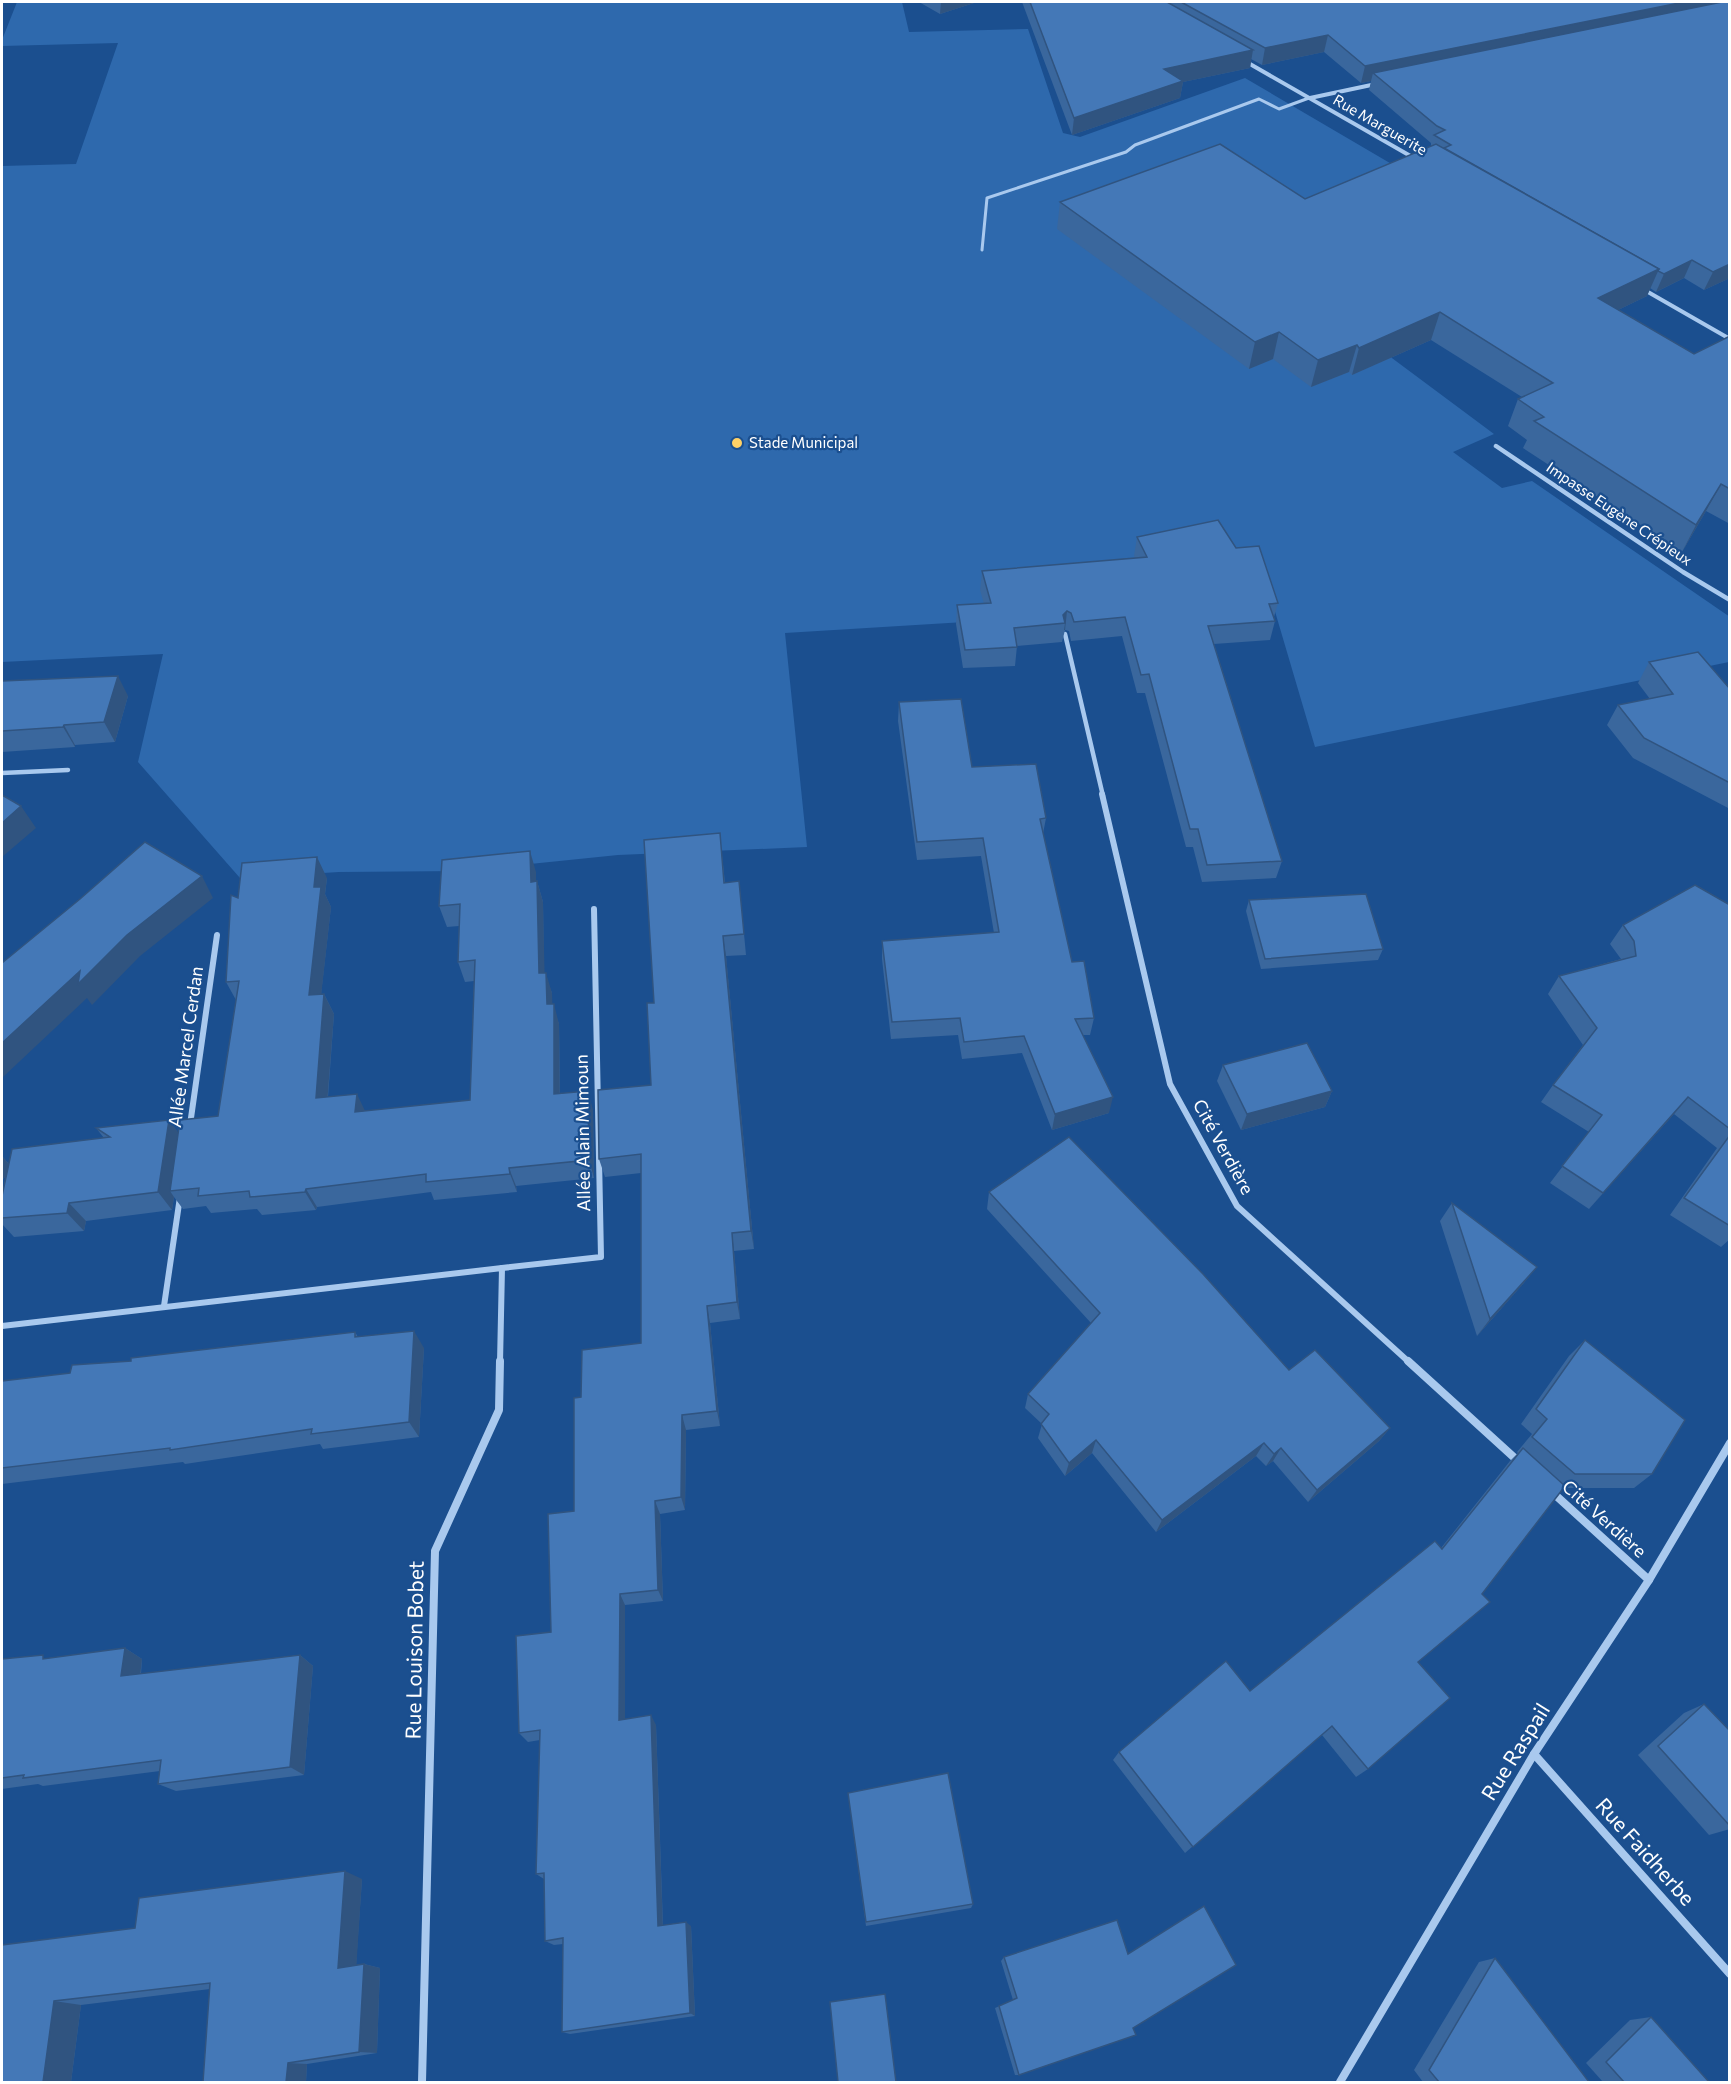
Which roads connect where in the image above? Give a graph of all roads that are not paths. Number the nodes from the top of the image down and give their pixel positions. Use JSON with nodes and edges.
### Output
{"nodes":[{"id":1,"x":1237,"y":56,"type":"edge"},
{"id":2,"x":1378,"y":84,"type":"edge"},
{"id":3,"x":1309,"y":98,"type":"junction"},
{"id":4,"x":1422,"y":163,"type":"edge"},
{"id":5,"x":982,"y":250,"type":"dead end"},
{"id":6,"x":1637,"y":286,"type":"edge"},
{"id":7,"x":1730,"y":339,"type":"edge"},
{"id":8,"x":1496,"y":446,"type":"dead end"},
{"id":9,"x":1730,"y":600,"type":"edge"},
{"id":10,"x":1065,"y":634,"type":"edge"},
{"id":11,"x":69,"y":770,"type":"dead end"},
{"id":12,"x":2,"y":773,"type":"edge"},
{"id":13,"x":594,"y":909,"type":"dead end"},
{"id":14,"x":218,"y":935,"type":"dead end"},
{"id":15,"x":189,"y":1132,"type":"edge"},
{"id":16,"x":181,"y":1190,"type":"edge"},
{"id":17,"x":502,"y":1268,"type":"junction"},
{"id":18,"x":164,"y":1306,"type":"junction"},
{"id":19,"x":2,"y":1326,"type":"edge"},
{"id":20,"x":1730,"y":1443,"type":"edge"},
{"id":21,"x":1526,"y":1468,"type":"edge"},
{"id":22,"x":1544,"y":1484,"type":"edge"},
{"id":23,"x":1649,"y":1580,"type":"junction"},
{"id":24,"x":1534,"y":1754,"type":"junction"},
{"id":25,"x":1730,"y":1974,"type":"edge"},
{"id":26,"x":422,"y":2082,"type":"edge"},
{"id":27,"x":1340,"y":2082,"type":"edge"}],
"edges":[{"from":1,"to":3,"type":"street","name":"Rue Marguerite"},
{"from":2,"to":3,"type":"street"},
{"from":3,"to":4,"type":"street","name":"Rue Marguerite"},
{"from":3,"to":5,"type":"lane"},
{"from":6,"to":7,"type":"street"},
{"from":8,"to":9,"type":"street","name":"Impasse Eugène Crépieux"},
{"from":10,"to":21,"type":"street","name":"Cité Verdière"},
{"from":11,"to":12,"type":"street"},
{"from":13,"to":17,"type":"street","name":"Allée Alain Mimoun"},
{"from":14,"to":15,"type":"street","name":"Allée Marcel Cerdan"},
{"from":16,"to":18,"type":"street"},
{"from":17,"to":18,"type":"street"},
{"from":17,"to":26,"type":"street","name":"Rue Louison Bobet"},
{"from":18,"to":19,"type":"street"},
{"from":20,"to":23,"type":"street","name":"Rue Raspail"},
{"from":22,"to":23,"type":"street","name":"Cité Verdière"},
{"from":23,"to":24,"type":"street","name":"Rue Raspail"},
{"from":24,"to":25,"type":"street","name":"Rue Faidherbe"},
{"from":24,"to":27,"type":"street","name":"Rue Raspail"}]}
